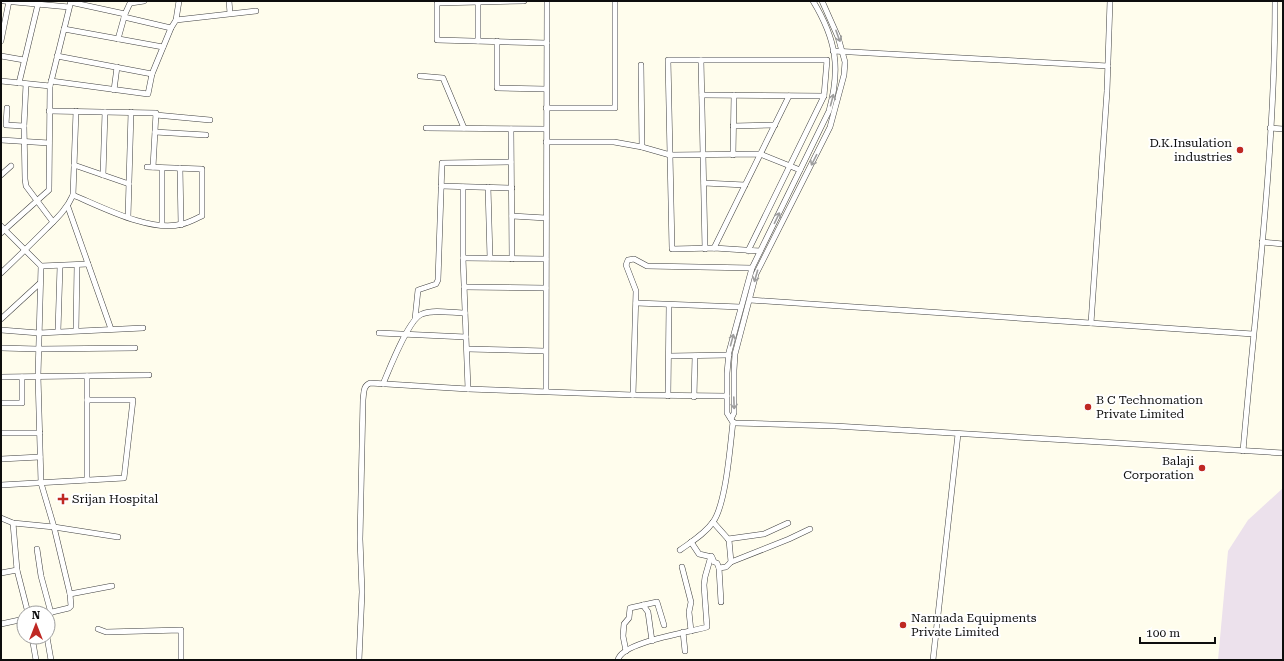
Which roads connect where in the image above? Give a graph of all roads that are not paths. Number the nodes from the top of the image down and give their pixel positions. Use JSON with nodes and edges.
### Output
{"nodes":[{"id":1,"x":4,"y":1,"type":"edge"},
{"id":2,"x":9,"y":1,"type":"edge"},
{"id":3,"x":98,"y":1,"type":"edge"},
{"id":4,"x":144,"y":1,"type":"edge"},
{"id":5,"x":179,"y":1,"type":"edge"},
{"id":6,"x":229,"y":1,"type":"edge"},
{"id":7,"x":524,"y":1,"type":"edge"},
{"id":8,"x":547,"y":1,"type":"edge"},
{"id":9,"x":615,"y":1,"type":"edge"},
{"id":10,"x":813,"y":1,"type":"edge"},
{"id":11,"x":822,"y":1,"type":"edge"},
{"id":12,"x":1110,"y":1,"type":"edge"},
{"id":13,"x":1275,"y":1,"type":"edge"},
{"id":14,"x":131,"y":2,"type":"edge"},
{"id":15,"x":481,"y":2,"type":"edge"},
{"id":16,"x":70,"y":3,"type":"edge"},
{"id":17,"x":38,"y":4,"type":"junction"},
{"id":18,"x":96,"y":7,"type":"junction"},
{"id":19,"x":256,"y":11,"type":"dead end"},
{"id":20,"x":230,"y":13,"type":"junction"},
{"id":21,"x":125,"y":15,"type":"junction"},
{"id":22,"x":176,"y":20,"type":"junction"},
{"id":23,"x":171,"y":28,"type":"junction"},
{"id":24,"x":64,"y":29,"type":"junction"},
{"id":25,"x":118,"y":39,"type":"junction"},
{"id":26,"x":1,"y":41,"type":"edge"},
{"id":27,"x":478,"y":41,"type":"junction"},
{"id":28,"x":497,"y":41,"type":"junction"},
{"id":29,"x":546,"y":42,"type":"junction"},
{"id":30,"x":164,"y":47,"type":"junction"},
{"id":31,"x":833,"y":51,"type":"junction"},
{"id":32,"x":843,"y":51,"type":"junction"},
{"id":33,"x":1,"y":56,"type":"edge"},
{"id":34,"x":57,"y":56,"type":"junction"},
{"id":35,"x":24,"y":60,"type":"junction"},
{"id":36,"x":701,"y":60,"type":"junction"},
{"id":37,"x":641,"y":65,"type":"dead end"},
{"id":38,"x":1108,"y":66,"type":"junction"},
{"id":39,"x":117,"y":67,"type":"junction"},
{"id":40,"x":152,"y":74,"type":"junction"},
{"id":41,"x":420,"y":76,"type":"dead end"},
{"id":42,"x":1,"y":81,"type":"edge"},
{"id":43,"x":19,"y":83,"type":"junction"},
{"id":44,"x":50,"y":83,"type":"junction"},
{"id":45,"x":26,"y":84,"type":"junction"},
{"id":46,"x":546,"y":89,"type":"junction"},
{"id":47,"x":114,"y":90,"type":"junction"},
{"id":48,"x":702,"y":95,"type":"junction"},
{"id":49,"x":734,"y":95,"type":"junction"},
{"id":50,"x":789,"y":96,"type":"junction"},
{"id":51,"x":824,"y":96,"type":"junction"},
{"id":52,"x":7,"y":108,"type":"dead end"},
{"id":53,"x":546,"y":108,"type":"junction"},
{"id":54,"x":49,"y":111,"type":"junction"},
{"id":55,"x":76,"y":111,"type":"junction"},
{"id":56,"x":105,"y":112,"type":"junction"},
{"id":57,"x":131,"y":112,"type":"junction"},
{"id":58,"x":156,"y":115,"type":"junction"},
{"id":59,"x":210,"y":120,"type":"dead end"},
{"id":60,"x":774,"y":124,"type":"junction"},
{"id":61,"x":24,"y":126,"type":"junction"},
{"id":62,"x":733,"y":126,"type":"junction"},
{"id":63,"x":426,"y":128,"type":"dead end"},
{"id":64,"x":464,"y":128,"type":"junction"},
{"id":65,"x":1270,"y":128,"type":"junction"},
{"id":66,"x":511,"y":129,"type":"junction"},
{"id":67,"x":546,"y":129,"type":"junction"},
{"id":68,"x":1283,"y":130,"type":"edge"},
{"id":69,"x":155,"y":132,"type":"junction"},
{"id":70,"x":206,"y":135,"type":"dead end"},
{"id":71,"x":1,"y":140,"type":"edge"},
{"id":72,"x":25,"y":142,"type":"junction"},
{"id":73,"x":546,"y":142,"type":"junction"},
{"id":74,"x":49,"y":143,"type":"junction"},
{"id":75,"x":642,"y":148,"type":"junction"},
{"id":76,"x":760,"y":154,"type":"junction"},
{"id":77,"x":670,"y":155,"type":"junction"},
{"id":78,"x":703,"y":155,"type":"junction"},
{"id":79,"x":733,"y":155,"type":"junction"},
{"id":80,"x":511,"y":162,"type":"junction"},
{"id":81,"x":74,"y":165,"type":"junction"},
{"id":82,"x":10,"y":166,"type":"dead end"},
{"id":83,"x":789,"y":166,"type":"junction"},
{"id":84,"x":162,"y":168,"type":"junction"},
{"id":85,"x":180,"y":168,"type":"junction"},
{"id":86,"x":800,"y":170,"type":"junction"},
{"id":87,"x":1,"y":175,"type":"edge"},
{"id":88,"x":103,"y":175,"type":"junction"},
{"id":89,"x":129,"y":184,"type":"junction"},
{"id":90,"x":704,"y":184,"type":"junction"},
{"id":91,"x":745,"y":185,"type":"junction"},
{"id":92,"x":441,"y":186,"type":"junction"},
{"id":93,"x":463,"y":187,"type":"junction"},
{"id":94,"x":488,"y":187,"type":"junction"},
{"id":95,"x":512,"y":188,"type":"junction"},
{"id":96,"x":73,"y":196,"type":"junction"},
{"id":97,"x":37,"y":201,"type":"junction"},
{"id":98,"x":68,"y":207,"type":"junction"},
{"id":99,"x":512,"y":216,"type":"junction"},
{"id":100,"x":128,"y":217,"type":"junction"},
{"id":101,"x":546,"y":218,"type":"junction"},
{"id":102,"x":53,"y":222,"type":"junction"},
{"id":103,"x":181,"y":225,"type":"junction"},
{"id":104,"x":162,"y":226,"type":"junction"},
{"id":105,"x":2,"y":229,"type":"edge"},
{"id":106,"x":1262,"y":242,"type":"junction"},
{"id":107,"x":1283,"y":244,"type":"edge"},
{"id":108,"x":714,"y":248,"type":"junction"},
{"id":109,"x":705,"y":249,"type":"junction"},
{"id":110,"x":26,"y":250,"type":"junction"},
{"id":111,"x":748,"y":251,"type":"junction"},
{"id":112,"x":760,"y":251,"type":"junction"},
{"id":113,"x":463,"y":258,"type":"junction"},
{"id":114,"x":490,"y":258,"type":"junction"},
{"id":115,"x":512,"y":258,"type":"junction"},
{"id":116,"x":546,"y":259,"type":"junction"},
{"id":117,"x":88,"y":264,"type":"junction"},
{"id":118,"x":77,"y":265,"type":"junction"},
{"id":119,"x":41,"y":266,"type":"junction"},
{"id":120,"x":60,"y":266,"type":"junction"},
{"id":121,"x":752,"y":268,"type":"junction"},
{"id":122,"x":1,"y":273,"type":"edge"},
{"id":123,"x":39,"y":284,"type":"junction"},
{"id":124,"x":464,"y":286,"type":"junction"},
{"id":125,"x":546,"y":288,"type":"junction"},
{"id":126,"x":750,"y":300,"type":"junction"},
{"id":127,"x":636,"y":303,"type":"junction"},
{"id":128,"x":669,"y":304,"type":"junction"},
{"id":129,"x":741,"y":307,"type":"junction"},
{"id":130,"x":465,"y":313,"type":"junction"},
{"id":131,"x":1,"y":319,"type":"edge"},
{"id":132,"x":415,"y":319,"type":"junction"},
{"id":133,"x":1091,"y":323,"type":"junction"},
{"id":134,"x":143,"y":328,"type":"dead end"},
{"id":135,"x":111,"y":329,"type":"junction"},
{"id":136,"x":1,"y":330,"type":"edge"},
{"id":137,"x":76,"y":330,"type":"junction"},
{"id":138,"x":39,"y":332,"type":"junction"},
{"id":139,"x":58,"y":332,"type":"junction"},
{"id":140,"x":379,"y":333,"type":"dead end"},
{"id":141,"x":405,"y":334,"type":"junction"},
{"id":142,"x":1253,"y":334,"type":"junction"},
{"id":143,"x":466,"y":338,"type":"junction"},
{"id":144,"x":1,"y":348,"type":"edge"},
{"id":145,"x":135,"y":348,"type":"dead end"},
{"id":146,"x":467,"y":349,"type":"junction"},
{"id":147,"x":38,"y":350,"type":"junction"},
{"id":148,"x":546,"y":351,"type":"junction"},
{"id":149,"x":729,"y":355,"type":"junction"},
{"id":150,"x":669,"y":356,"type":"junction"},
{"id":151,"x":695,"y":356,"type":"junction"},
{"id":152,"x":148,"y":375,"type":"dead end"},
{"id":153,"x":38,"y":376,"type":"junction"},
{"id":154,"x":87,"y":376,"type":"junction"},
{"id":155,"x":1,"y":377,"type":"edge"},
{"id":156,"x":22,"y":377,"type":"junction"},
{"id":157,"x":383,"y":384,"type":"junction"},
{"id":158,"x":468,"y":389,"type":"junction"},
{"id":159,"x":546,"y":391,"type":"junction"},
{"id":160,"x":633,"y":395,"type":"junction"},
{"id":161,"x":668,"y":396,"type":"junction"},
{"id":162,"x":727,"y":396,"type":"junction"},
{"id":163,"x":694,"y":397,"type":"junction"},
{"id":164,"x":87,"y":400,"type":"junction"},
{"id":165,"x":1,"y":403,"type":"edge"},
{"id":166,"x":732,"y":421,"type":"junction"},
{"id":167,"x":1,"y":433,"type":"edge"},
{"id":168,"x":40,"y":433,"type":"junction"},
{"id":169,"x":958,"y":434,"type":"junction"},
{"id":170,"x":1243,"y":451,"type":"junction"},
{"id":171,"x":1283,"y":453,"type":"edge"},
{"id":172,"x":40,"y":457,"type":"junction"},
{"id":173,"x":1,"y":459,"type":"edge"},
{"id":174,"x":87,"y":480,"type":"junction"},
{"id":175,"x":42,"y":483,"type":"junction"},
{"id":176,"x":1,"y":485,"type":"edge"},
{"id":177,"x":1,"y":518,"type":"edge"},
{"id":178,"x":13,"y":522,"type":"junction"},
{"id":179,"x":713,"y":522,"type":"junction"},
{"id":180,"x":788,"y":523,"type":"dead end"},
{"id":181,"x":54,"y":527,"type":"junction"},
{"id":182,"x":810,"y":529,"type":"dead end"},
{"id":183,"x":118,"y":537,"type":"dead end"},
{"id":184,"x":728,"y":538,"type":"junction"},
{"id":185,"x":691,"y":542,"type":"junction"},
{"id":186,"x":37,"y":549,"type":"dead end"},
{"id":187,"x":680,"y":550,"type":"dead end"},
{"id":188,"x":710,"y":556,"type":"junction"},
{"id":189,"x":731,"y":562,"type":"junction"},
{"id":190,"x":682,"y":567,"type":"dead end"},
{"id":191,"x":719,"y":568,"type":"junction"},
{"id":192,"x":17,"y":570,"type":"junction"},
{"id":193,"x":1,"y":573,"type":"edge"},
{"id":194,"x":112,"y":586,"type":"dead end"},
{"id":195,"x":70,"y":594,"type":"junction"},
{"id":196,"x":721,"y":602,"type":"dead end"},
{"id":197,"x":26,"y":605,"type":"edge"},
{"id":198,"x":47,"y":605,"type":"edge"},
{"id":199,"x":642,"y":605,"type":"junction"},
{"id":200,"x":56,"y":611,"type":"edge"},
{"id":201,"x":16,"y":621,"type":"edge"},
{"id":202,"x":1,"y":624,"type":"edge"},
{"id":203,"x":664,"y":626,"type":"dead end"},
{"id":204,"x":98,"y":629,"type":"dead end"},
{"id":205,"x":691,"y":631,"type":"junction"},
{"id":206,"x":683,"y":632,"type":"junction"},
{"id":207,"x":652,"y":641,"type":"junction"},
{"id":208,"x":33,"y":645,"type":"edge"},
{"id":209,"x":48,"y":645,"type":"edge"},
{"id":210,"x":626,"y":651,"type":"junction"},
{"id":211,"x":685,"y":651,"type":"dead end"},
{"id":212,"x":36,"y":660,"type":"edge"},
{"id":213,"x":51,"y":660,"type":"edge"},
{"id":214,"x":180,"y":660,"type":"edge"},
{"id":215,"x":359,"y":660,"type":"edge"},
{"id":216,"x":618,"y":660,"type":"edge"},
{"id":217,"x":933,"y":660,"type":"edge"}],
"edges":[{"from":1,"to":2,"type":"street"},
{"from":2,"to":17,"type":"street"},
{"from":2,"to":26,"type":"street"},
{"from":3,"to":18,"type":"street"},
{"from":4,"to":14,"type":"street"},
{"from":5,"to":22,"type":"street"},
{"from":6,"to":20,"type":"street"},
{"from":7,"to":15,"type":"street"},
{"from":8,"to":29,"type":"street"},
{"from":9,"to":53,"type":"street"},
{"from":10,"to":31,"type":"street"},
{"from":11,"to":32,"type":"street","one_way":true},
{"from":12,"to":38,"type":"street"},
{"from":13,"to":65,"type":"street"},
{"from":14,"to":21,"type":"street"},
{"from":15,"to":27,"type":"street"},
{"from":15,"to":27,"type":"street"},
{"from":16,"to":17,"type":"street"},
{"from":16,"to":18,"type":"street"},
{"from":16,"to":24,"type":"street"},
{"from":17,"to":35,"type":"street"},
{"from":18,"to":21,"type":"street"},
{"from":19,"to":20,"type":"street"},
{"from":20,"to":22,"type":"street"},
{"from":21,"to":23,"type":"street"},
{"from":21,"to":25,"type":"street"},
{"from":22,"to":23,"type":"street"},
{"from":23,"to":30,"type":"street"},
{"from":24,"to":25,"type":"street"},
{"from":24,"to":34,"type":"street"},
{"from":25,"to":30,"type":"street"},
{"from":27,"to":28,"type":"street"},
{"from":28,"to":29,"type":"street"},
{"from":28,"to":46,"type":"street"},
{"from":29,"to":46,"type":"street"},
{"from":30,"to":40,"type":"street"},
{"from":31,"to":32,"type":"street"},
{"from":86,"to":31,"type":"street","one_way":true},
{"from":32,"to":38,"type":"street"},
{"from":32,"to":126,"type":"street","one_way":true},
{"from":33,"to":35,"type":"street"},
{"from":34,"to":39,"type":"street"},
{"from":34,"to":44,"type":"street"},
{"from":35,"to":43,"type":"street"},
{"from":36,"to":48,"type":"street"},
{"from":36,"to":51,"type":"street"},
{"from":36,"to":77,"type":"street"},
{"from":37,"to":75,"type":"street"},
{"from":38,"to":133,"type":"street"},
{"from":39,"to":40,"type":"street"},
{"from":39,"to":47,"type":"street"},
{"from":40,"to":47,"type":"street"},
{"from":41,"to":64,"type":"street"},
{"from":42,"to":43,"type":"street"},
{"from":43,"to":45,"type":"street"},
{"from":44,"to":45,"type":"street"},
{"from":44,"to":47,"type":"street"},
{"from":44,"to":54,"type":"street"},
{"from":45,"to":61,"type":"street"},
{"from":46,"to":53,"type":"street"},
{"from":48,"to":49,"type":"street"},
{"from":48,"to":78,"type":"street"},
{"from":49,"to":50,"type":"street"},
{"from":49,"to":62,"type":"street"},
{"from":50,"to":51,"type":"street"},
{"from":50,"to":60,"type":"street"},
{"from":51,"to":83,"type":"street"},
{"from":52,"to":61,"type":"street"},
{"from":53,"to":67,"type":"street"},
{"from":54,"to":55,"type":"street"},
{"from":54,"to":74,"type":"street"},
{"from":55,"to":56,"type":"street"},
{"from":55,"to":81,"type":"street"},
{"from":56,"to":57,"type":"street"},
{"from":56,"to":88,"type":"street"},
{"from":57,"to":58,"type":"street"},
{"from":57,"to":89,"type":"street"},
{"from":58,"to":59,"type":"street"},
{"from":58,"to":69,"type":"street"},
{"from":60,"to":62,"type":"street"},
{"from":60,"to":76,"type":"street"},
{"from":61,"to":72,"type":"street"},
{"from":62,"to":79,"type":"street"},
{"from":63,"to":64,"type":"street"},
{"from":64,"to":66,"type":"street"},
{"from":65,"to":68,"type":"street"},
{"from":65,"to":106,"type":"street"},
{"from":66,"to":67,"type":"street"},
{"from":66,"to":80,"type":"street"},
{"from":67,"to":73,"type":"street"},
{"from":69,"to":70,"type":"street"},
{"from":69,"to":84,"type":"street"},
{"from":71,"to":72,"type":"street"},
{"from":72,"to":74,"type":"street"},
{"from":72,"to":97,"type":"street"},
{"from":73,"to":75,"type":"street"},
{"from":73,"to":101,"type":"street"},
{"from":74,"to":97,"type":"street"},
{"from":75,"to":77,"type":"street"},
{"from":76,"to":79,"type":"street"},
{"from":76,"to":83,"type":"street"},
{"from":76,"to":91,"type":"street"},
{"from":77,"to":78,"type":"street"},
{"from":77,"to":109,"type":"street"},
{"from":78,"to":79,"type":"street"},
{"from":78,"to":90,"type":"street"},
{"from":80,"to":92,"type":"street"},
{"from":80,"to":95,"type":"street"},
{"from":81,"to":88,"type":"street"},
{"from":81,"to":96,"type":"street"},
{"from":82,"to":87,"type":"street"},
{"from":83,"to":86,"type":"street"},
{"from":83,"to":111,"type":"street"},
{"from":84,"to":85,"type":"street"},
{"from":84,"to":104,"type":"street"},
{"from":85,"to":103,"type":"street"},
{"from":85,"to":103,"type":"street"},
{"from":112,"to":86,"type":"street","one_way":true},
{"from":88,"to":89,"type":"street"},
{"from":89,"to":100,"type":"street"},
{"from":90,"to":91,"type":"street"},
{"from":90,"to":109,"type":"street"},
{"from":91,"to":108,"type":"street"},
{"from":92,"to":93,"type":"street"},
{"from":92,"to":132,"type":"street"},
{"from":93,"to":94,"type":"street"},
{"from":93,"to":113,"type":"street"},
{"from":94,"to":95,"type":"street"},
{"from":94,"to":114,"type":"street"},
{"from":95,"to":99,"type":"street"},
{"from":96,"to":98,"type":"street"},
{"from":96,"to":100,"type":"street"},
{"from":97,"to":102,"type":"street"},
{"from":97,"to":105,"type":"street"},
{"from":98,"to":102,"type":"street"},
{"from":98,"to":117,"type":"street"},
{"from":99,"to":101,"type":"street"},
{"from":99,"to":115,"type":"street"},
{"from":100,"to":104,"type":"street"},
{"from":101,"to":116,"type":"street"},
{"from":102,"to":110,"type":"street"},
{"from":103,"to":104,"type":"street"},
{"from":105,"to":110,"type":"street"},
{"from":106,"to":107,"type":"street"},
{"from":106,"to":142,"type":"street"},
{"from":108,"to":109,"type":"street"},
{"from":108,"to":111,"type":"street"},
{"from":110,"to":119,"type":"street"},
{"from":110,"to":122,"type":"street"},
{"from":111,"to":112,"type":"street"},
{"from":112,"to":121,"type":"street"},
{"from":113,"to":114,"type":"street"},
{"from":113,"to":124,"type":"street"},
{"from":114,"to":115,"type":"street"},
{"from":115,"to":116,"type":"street"},
{"from":116,"to":125,"type":"street"},
{"from":117,"to":118,"type":"street"},
{"from":117,"to":135,"type":"street"},
{"from":118,"to":120,"type":"street"},
{"from":118,"to":137,"type":"street"},
{"from":119,"to":120,"type":"street"},
{"from":119,"to":123,"type":"street"},
{"from":120,"to":139,"type":"street"},
{"from":121,"to":127,"type":"street"},
{"from":121,"to":129,"type":"street"},
{"from":123,"to":131,"type":"street"},
{"from":123,"to":138,"type":"street"},
{"from":124,"to":125,"type":"street"},
{"from":124,"to":130,"type":"street"},
{"from":125,"to":148,"type":"street"},
{"from":126,"to":133,"type":"street"},
{"from":126,"to":166,"type":"street","one_way":true},
{"from":127,"to":128,"type":"street"},
{"from":127,"to":160,"type":"street"},
{"from":128,"to":129,"type":"street"},
{"from":128,"to":150,"type":"street"},
{"from":149,"to":129,"type":"street","one_way":true},
{"from":130,"to":132,"type":"street"},
{"from":130,"to":143,"type":"street"},
{"from":132,"to":141,"type":"street"},
{"from":133,"to":142,"type":"street"},
{"from":134,"to":135,"type":"street"},
{"from":135,"to":137,"type":"street"},
{"from":136,"to":138,"type":"street"},
{"from":137,"to":139,"type":"street"},
{"from":138,"to":139,"type":"street"},
{"from":138,"to":147,"type":"street"},
{"from":140,"to":141,"type":"street"},
{"from":141,"to":143,"type":"street"},
{"from":141,"to":157,"type":"street"},
{"from":142,"to":170,"type":"street"},
{"from":143,"to":146,"type":"street"},
{"from":144,"to":147,"type":"street"},
{"from":145,"to":147,"type":"street"},
{"from":146,"to":148,"type":"street"},
{"from":146,"to":158,"type":"street"},
{"from":147,"to":153,"type":"street"},
{"from":148,"to":159,"type":"street"},
{"from":149,"to":151,"type":"street"},
{"from":149,"to":162,"type":"street"},
{"from":150,"to":151,"type":"street"},
{"from":150,"to":161,"type":"street"},
{"from":151,"to":163,"type":"street"},
{"from":152,"to":154,"type":"street"},
{"from":153,"to":154,"type":"street"},
{"from":153,"to":156,"type":"street"},
{"from":153,"to":168,"type":"street"},
{"from":154,"to":164,"type":"street"},
{"from":155,"to":156,"type":"street"},
{"from":156,"to":165,"type":"street"},
{"from":157,"to":158,"type":"street"},
{"from":157,"to":215,"type":"street"},
{"from":158,"to":159,"type":"street"},
{"from":159,"to":160,"type":"street"},
{"from":160,"to":161,"type":"street"},
{"from":161,"to":163,"type":"street"},
{"from":162,"to":163,"type":"street"},
{"from":162,"to":166,"type":"street"},
{"from":164,"to":174,"type":"street"},
{"from":164,"to":174,"type":"street"},
{"from":166,"to":169,"type":"street"},
{"from":166,"to":179,"type":"street"},
{"from":167,"to":168,"type":"street"},
{"from":168,"to":172,"type":"street"},
{"from":169,"to":170,"type":"street"},
{"from":169,"to":217,"type":"street"},
{"from":170,"to":171,"type":"street"},
{"from":172,"to":173,"type":"street"},
{"from":172,"to":175,"type":"street"},
{"from":174,"to":175,"type":"street"},
{"from":175,"to":176,"type":"street"},
{"from":175,"to":181,"type":"street"},
{"from":177,"to":178,"type":"street"},
{"from":178,"to":181,"type":"street"},
{"from":178,"to":192,"type":"street"},
{"from":179,"to":184,"type":"street"},
{"from":179,"to":185,"type":"street"},
{"from":180,"to":184,"type":"street"},
{"from":181,"to":183,"type":"street"},
{"from":181,"to":195,"type":"street"},
{"from":182,"to":189,"type":"street"},
{"from":184,"to":189,"type":"street"},
{"from":185,"to":187,"type":"street"},
{"from":185,"to":188,"type":"street"},
{"from":186,"to":198,"type":"street"},
{"from":188,"to":191,"type":"street"},
{"from":188,"to":205,"type":"street"},
{"from":189,"to":191,"type":"street"},
{"from":190,"to":205,"type":"street"},
{"from":191,"to":196,"type":"street"},
{"from":192,"to":193,"type":"street"},
{"from":192,"to":197,"type":"street"},
{"from":194,"to":195,"type":"street"},
{"from":195,"to":200,"type":"street"},
{"from":199,"to":203,"type":"street"},
{"from":199,"to":207,"type":"street"},
{"from":199,"to":210,"type":"street"},
{"from":201,"to":202,"type":"street"},
{"from":204,"to":214,"type":"street"},
{"from":205,"to":206,"type":"street"},
{"from":206,"to":207,"type":"street"},
{"from":206,"to":211,"type":"street"},
{"from":207,"to":210,"type":"street"},
{"from":208,"to":212,"type":"street"},
{"from":209,"to":213,"type":"street"},
{"from":210,"to":216,"type":"street"}]}
